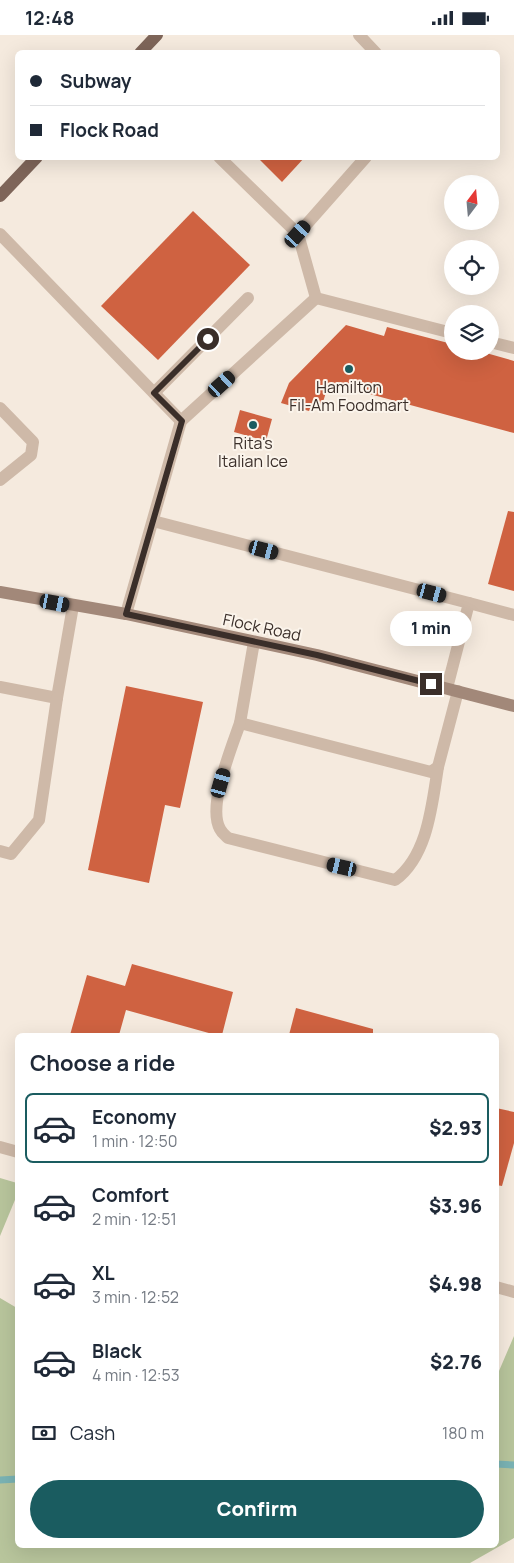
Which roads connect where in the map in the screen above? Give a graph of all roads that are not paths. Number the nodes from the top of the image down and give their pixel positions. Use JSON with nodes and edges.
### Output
{"nodes":[{"id":1,"x":157,"y":35,"type":"edge"},
{"id":2,"x":359,"y":35,"type":"edge"},
{"id":3,"x":143,"y":50,"type":"edge"},
{"id":4,"x":373,"y":50,"type":"edge"},
{"id":5,"x":34,"y":160,"type":"edge"},
{"id":6,"x":222,"y":160,"type":"edge"},
{"id":7,"x":363,"y":160,"type":"edge"},
{"id":8,"x":0,"y":196,"type":"edge"},
{"id":9,"x":0,"y":234,"type":"edge"},
{"id":10,"x":298,"y":234,"type":"junction"},
{"id":11,"x":248,"y":298,"type":"dead end"},
{"id":12,"x":316,"y":299,"type":"junction"},
{"id":13,"x":444,"y":331,"type":"edge"},
{"id":14,"x":499,"y":344,"type":"edge"},
{"id":15,"x":514,"y":348,"type":"edge"},
{"id":16,"x":154,"y":393,"type":"junction"},
{"id":17,"x":0,"y":408,"type":"edge"},
{"id":18,"x":182,"y":421,"type":"junction"},
{"id":19,"x":0,"y":480,"type":"edge"},
{"id":20,"x":153,"y":521,"type":"junction"},
{"id":21,"x":0,"y":592,"type":"edge"},
{"id":22,"x":469,"y":603,"type":"junction"},
{"id":23,"x":73,"y":606,"type":"junction"},
{"id":24,"x":126,"y":614,"type":"junction"},
{"id":25,"x":514,"y":615,"type":"edge"},
{"id":26,"x":254,"y":642,"type":"junction"},
{"id":27,"x":0,"y":687,"type":"edge"},
{"id":28,"x":452,"y":690,"type":"junction"},
{"id":29,"x":57,"y":699,"type":"junction"},
{"id":30,"x":514,"y":706,"type":"edge"},
{"id":31,"x":240,"y":723,"type":"junction"},
{"id":32,"x":438,"y":767,"type":"junction"},
{"id":33,"x":0,"y":851,"type":"edge"},
{"id":34,"x":0,"y":1147,"type":"edge"},
{"id":35,"x":15,"y":1151,"type":"edge"},
{"id":36,"x":499,"y":1288,"type":"edge"},
{"id":37,"x":514,"y":1292,"type":"edge"}],
"edges":[{"from":1,"to":3,"type":"main road"},
{"from":2,"to":4,"type":"street"},
{"from":5,"to":8,"type":"main road"},
{"from":6,"to":10,"type":"street"},
{"from":7,"to":10,"type":"street"},
{"from":9,"to":16,"type":"street"},
{"from":10,"to":12,"type":"street"},
{"from":11,"to":16,"type":"street"},
{"from":12,"to":13,"type":"street"},
{"from":12,"to":18,"type":"street"},
{"from":14,"to":15,"type":"street"},
{"from":16,"to":18,"type":"street"},
{"from":17,"to":19,"type":"street"},
{"from":18,"to":20,"type":"street"},
{"from":20,"to":22,"type":"street"},
{"from":20,"to":24,"type":"street"},
{"from":21,"to":23,"type":"main road","name":"Flock Road"},
{"from":22,"to":25,"type":"street"},
{"from":22,"to":28,"type":"street"},
{"from":23,"to":24,"type":"main road","name":"Flock Road"},
{"from":23,"to":29,"type":"street"},
{"from":24,"to":26,"type":"main road","name":"Flock Road"},
{"from":26,"to":28,"type":"main road","name":"Flock Road"},
{"from":26,"to":31,"type":"street"},
{"from":27,"to":29,"type":"street"},
{"from":28,"to":30,"type":"main road","name":"Flock Road"},
{"from":28,"to":32,"type":"street"},
{"from":29,"to":33,"type":"street"},
{"from":31,"to":32,"type":"street"},
{"from":31,"to":32,"type":"street"},
{"from":34,"to":35,"type":"street"},
{"from":36,"to":37,"type":"street"}]}
